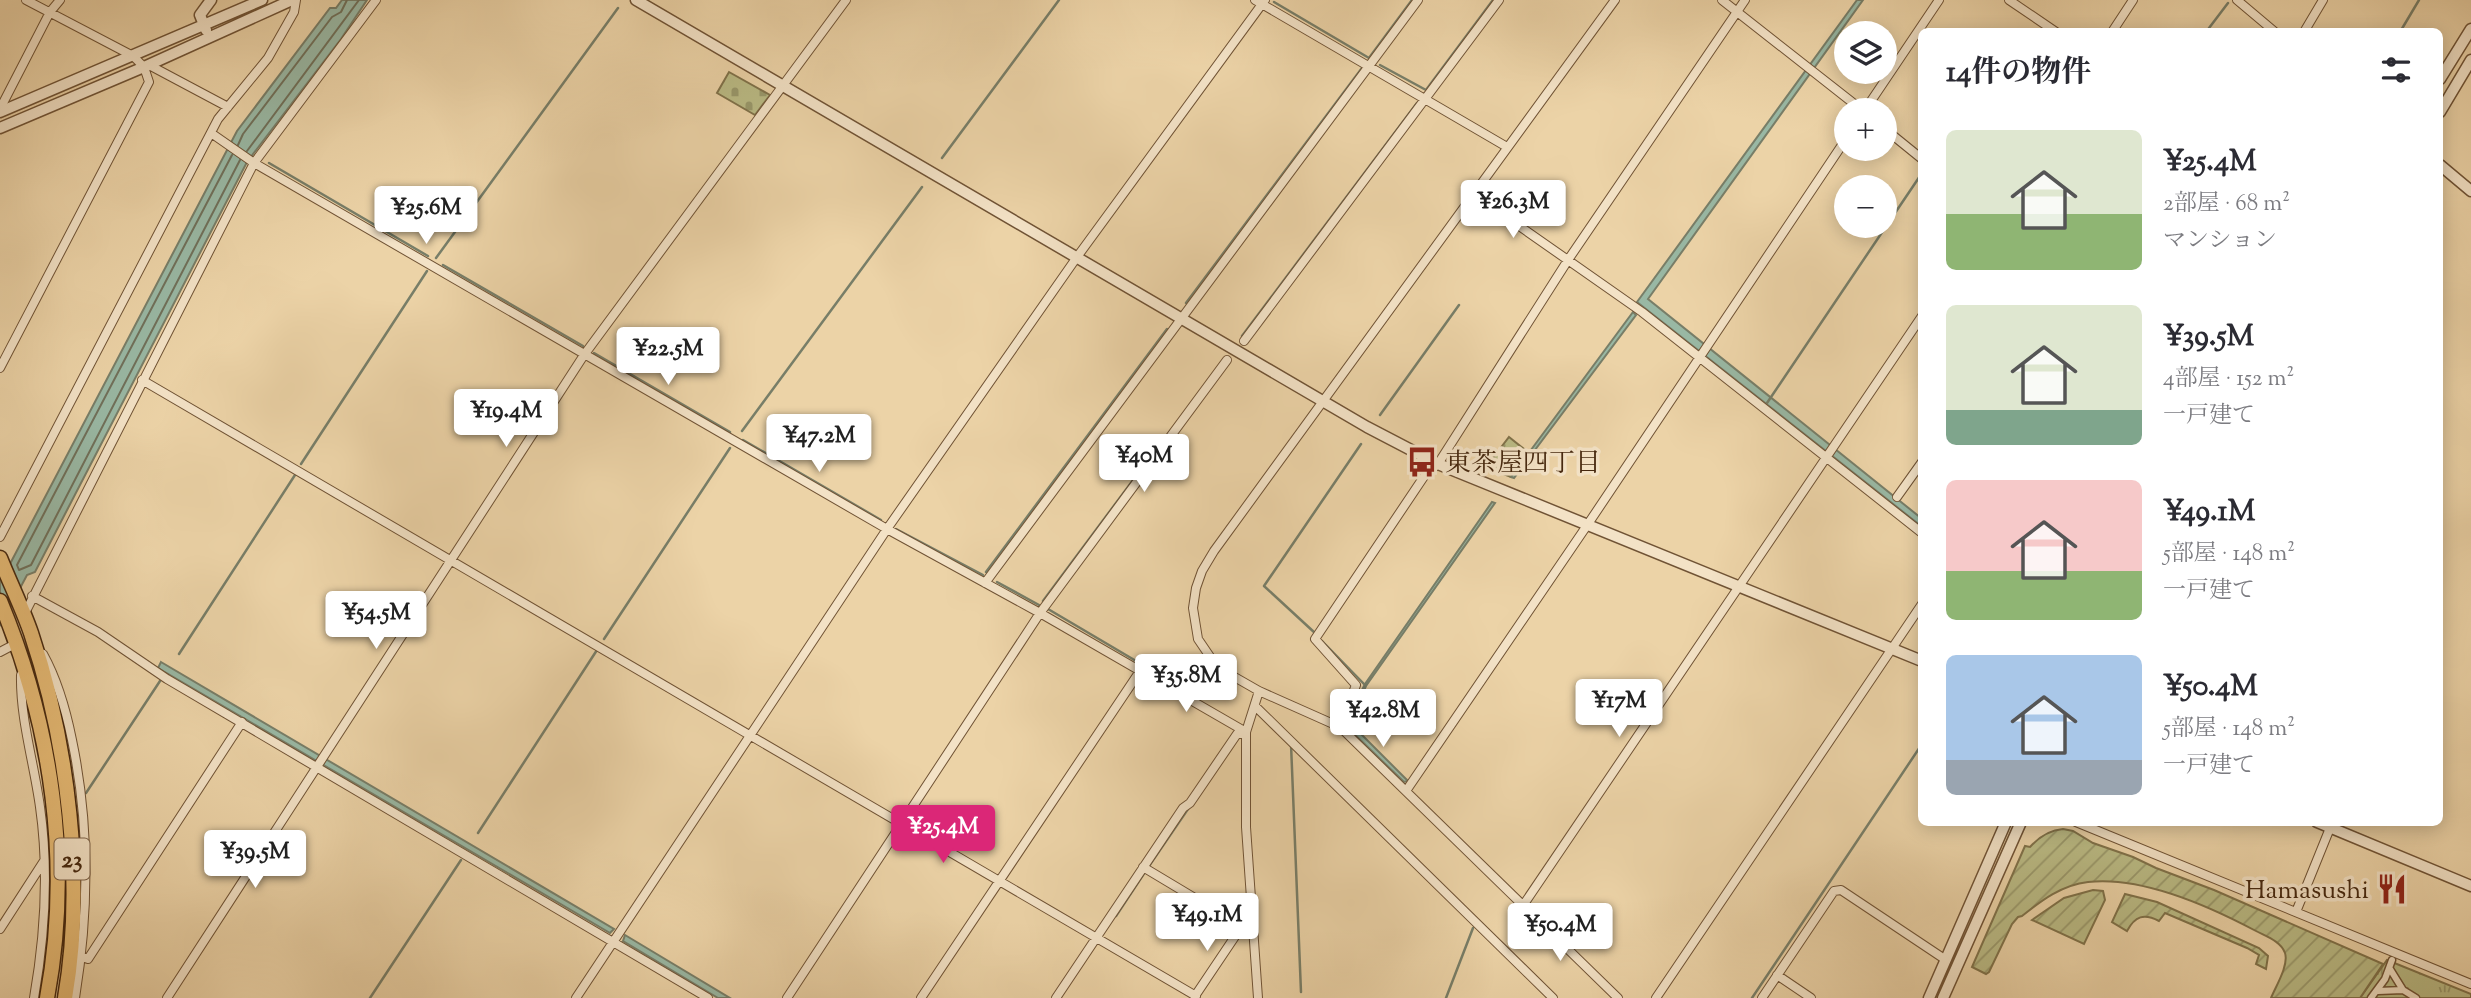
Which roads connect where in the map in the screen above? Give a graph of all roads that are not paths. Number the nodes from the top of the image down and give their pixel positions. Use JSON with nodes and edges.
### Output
{"nodes":[{"id":1,"x":26,"y":0,"type":"edge"},
{"id":2,"x":60,"y":0,"type":"edge"},
{"id":3,"x":211,"y":0,"type":"edge"},
{"id":4,"x":262,"y":0,"type":"edge"},
{"id":5,"x":294,"y":0,"type":"edge"},
{"id":6,"x":376,"y":0,"type":"edge"},
{"id":7,"x":636,"y":0,"type":"edge"},
{"id":8,"x":846,"y":0,"type":"edge"},
{"id":9,"x":1418,"y":0,"type":"edge"},
{"id":10,"x":1499,"y":0,"type":"edge"},
{"id":11,"x":1615,"y":0,"type":"edge"},
{"id":12,"x":1722,"y":0,"type":"edge"},
{"id":13,"x":1745,"y":0,"type":"edge"},
{"id":14,"x":1939,"y":0,"type":"edge"},
{"id":15,"x":2009,"y":0,"type":"edge"},
{"id":16,"x":2133,"y":0,"type":"edge"},
{"id":17,"x":2237,"y":0,"type":"edge"},
{"id":18,"x":2323,"y":0,"type":"edge"},
{"id":19,"x":1260,"y":1,"type":"edge"},
{"id":20,"x":50,"y":12,"type":"junction"},
{"id":21,"x":1737,"y":12,"type":"junction"},
{"id":22,"x":1920,"y":28,"type":"edge"},
{"id":23,"x":2050,"y":28,"type":"edge"},
{"id":24,"x":2115,"y":28,"type":"edge"},
{"id":25,"x":2270,"y":28,"type":"edge"},
{"id":26,"x":2306,"y":28,"type":"edge"},
{"id":27,"x":2471,"y":29,"type":"edge"},
{"id":28,"x":206,"y":30,"type":"junction"},
{"id":29,"x":1918,"y":31,"type":"edge"},
{"id":30,"x":133,"y":56,"type":"junction"},
{"id":31,"x":2471,"y":60,"type":"edge"},
{"id":32,"x":147,"y":66,"type":"junction"},
{"id":33,"x":1369,"y":67,"type":"junction"},
{"id":34,"x":2443,"y":74,"type":"edge"},
{"id":35,"x":783,"y":87,"type":"junction"},
{"id":36,"x":1848,"y":98,"type":"edge"},
{"id":37,"x":1872,"y":98,"type":"edge"},
{"id":38,"x":1424,"y":99,"type":"junction"},
{"id":39,"x":228,"y":107,"type":"junction"},
{"id":40,"x":2443,"y":107,"type":"edge"},
{"id":41,"x":0,"y":111,"type":"edge"},
{"id":42,"x":0,"y":128,"type":"edge"},
{"id":43,"x":211,"y":133,"type":"junction"},
{"id":44,"x":1897,"y":139,"type":"edge"},
{"id":45,"x":1507,"y":147,"type":"junction"},
{"id":46,"x":1918,"y":156,"type":"edge"},
{"id":47,"x":1834,"y":157,"type":"edge"},
{"id":48,"x":252,"y":161,"type":"junction"},
{"id":49,"x":2443,"y":168,"type":"edge"},
{"id":50,"x":2471,"y":191,"type":"edge"},
{"id":51,"x":1475,"y":195,"type":"junction"},
{"id":52,"x":1077,"y":257,"type":"junction"},
{"id":53,"x":1568,"y":260,"type":"junction"},
{"id":54,"x":1181,"y":319,"type":"junction"},
{"id":55,"x":1918,"y":322,"type":"edge"},
{"id":56,"x":1244,"y":341,"type":"dead end"},
{"id":57,"x":584,"y":355,"type":"junction"},
{"id":58,"x":1700,"y":355,"type":"junction"},
{"id":59,"x":1227,"y":360,"type":"dead end"},
{"id":60,"x":0,"y":368,"type":"edge"},
{"id":61,"x":142,"y":380,"type":"junction"},
{"id":62,"x":1322,"y":401,"type":"junction"},
{"id":63,"x":1827,"y":455,"type":"junction"},
{"id":64,"x":1438,"y":464,"type":"junction"},
{"id":65,"x":1918,"y":468,"type":"edge"},
{"id":66,"x":1897,"y":497,"type":"dead end"},
{"id":67,"x":1588,"y":524,"type":"junction"},
{"id":68,"x":887,"y":529,"type":"junction"},
{"id":69,"x":1918,"y":530,"type":"edge"},
{"id":70,"x":0,"y":537,"type":"edge"},
{"id":71,"x":0,"y":558,"type":"edge"},
{"id":72,"x":452,"y":560,"type":"junction"},
{"id":73,"x":985,"y":583,"type":"junction"},
{"id":74,"x":1740,"y":587,"type":"junction"},
{"id":75,"x":32,"y":596,"type":"junction"},
{"id":76,"x":0,"y":601,"type":"edge"},
{"id":77,"x":1918,"y":610,"type":"edge"},
{"id":78,"x":1040,"y":613,"type":"junction"},
{"id":79,"x":24,"y":615,"type":"junction"},
{"id":80,"x":31,"y":633,"type":"junction"},
{"id":81,"x":14,"y":636,"type":"junction"},
{"id":82,"x":1891,"y":648,"type":"junction"},
{"id":83,"x":0,"y":652,"type":"edge"},
{"id":84,"x":22,"y":658,"type":"junction"},
{"id":85,"x":1918,"y":659,"type":"edge"},
{"id":86,"x":1140,"y":671,"type":"junction"},
{"id":87,"x":1259,"y":691,"type":"junction"},
{"id":88,"x":1255,"y":706,"type":"junction"},
{"id":89,"x":48,"y":722,"type":"junction"},
{"id":90,"x":242,"y":722,"type":"junction"},
{"id":91,"x":1340,"y":727,"type":"junction"},
{"id":92,"x":1246,"y":732,"type":"junction"},
{"id":93,"x":750,"y":734,"type":"junction"},
{"id":94,"x":321,"y":763,"type":"junction"},
{"id":95,"x":1406,"y":792,"type":"junction"},
{"id":96,"x":901,"y":824,"type":"junction"},
{"id":97,"x":2004,"y":826,"type":"edge"},
{"id":98,"x":2019,"y":826,"type":"edge"},
{"id":99,"x":2086,"y":826,"type":"edge"},
{"id":100,"x":2326,"y":826,"type":"edge"},
{"id":101,"x":2330,"y":828,"type":"junction"},
{"id":102,"x":45,"y":860,"type":"junction"},
{"id":103,"x":1143,"y":867,"type":"junction"},
{"id":104,"x":999,"y":881,"type":"junction"},
{"id":105,"x":2471,"y":886,"type":"edge"},
{"id":106,"x":1522,"y":907,"type":"junction"},
{"id":107,"x":2296,"y":912,"type":"junction"},
{"id":108,"x":1242,"y":926,"type":"junction"},
{"id":109,"x":0,"y":929,"type":"edge"},
{"id":110,"x":1253,"y":933,"type":"junction"},
{"id":111,"x":1096,"y":938,"type":"junction"},
{"id":112,"x":614,"y":941,"type":"junction"},
{"id":113,"x":82,"y":957,"type":"junction"},
{"id":114,"x":1946,"y":960,"type":"junction"},
{"id":115,"x":2392,"y":960,"type":"dead end"},
{"id":116,"x":2390,"y":969,"type":"junction"},
{"id":117,"x":1777,"y":975,"type":"junction"},
{"id":118,"x":2471,"y":984,"type":"edge"},
{"id":119,"x":2403,"y":990,"type":"junction"},
{"id":120,"x":2378,"y":991,"type":"junction"},
{"id":121,"x":1195,"y":997,"type":"edge"},
{"id":122,"x":34,"y":998,"type":"edge"},
{"id":123,"x":47,"y":998,"type":"edge"},
{"id":124,"x":65,"y":998,"type":"edge"},
{"id":125,"x":75,"y":998,"type":"edge"},
{"id":126,"x":167,"y":998,"type":"edge"},
{"id":127,"x":576,"y":998,"type":"edge"},
{"id":128,"x":708,"y":998,"type":"edge"},
{"id":129,"x":787,"y":998,"type":"edge"},
{"id":130,"x":921,"y":998,"type":"edge"},
{"id":131,"x":1056,"y":998,"type":"edge"},
{"id":132,"x":1258,"y":998,"type":"edge"},
{"id":133,"x":1553,"y":998,"type":"edge"},
{"id":134,"x":1617,"y":998,"type":"edge"},
{"id":135,"x":1656,"y":998,"type":"edge"},
{"id":136,"x":1762,"y":998,"type":"edge"},
{"id":137,"x":1811,"y":998,"type":"edge"},
{"id":138,"x":1929,"y":998,"type":"edge"},
{"id":139,"x":1943,"y":998,"type":"edge"},
{"id":140,"x":2371,"y":998,"type":"edge"},
{"id":141,"x":2416,"y":998,"type":"edge"}],
"edges":[{"from":1,"to":20,"type":"street"},
{"from":2,"to":20,"type":"street"},
{"from":3,"to":28,"type":"street"},
{"from":4,"to":28,"type":"street"},
{"from":5,"to":28,"type":"street"},
{"from":5,"to":39,"type":"street"},
{"from":6,"to":48,"type":"street"},
{"from":7,"to":35,"type":"street"},
{"from":8,"to":35,"type":"street"},
{"from":9,"to":33,"type":"street"},
{"from":10,"to":38,"type":"street"},
{"from":11,"to":45,"type":"street"},
{"from":12,"to":21,"type":"street"},
{"from":13,"to":21,"type":"street"},
{"from":14,"to":22,"type":"street"},
{"from":15,"to":23,"type":"street"},
{"from":16,"to":24,"type":"street"},
{"from":17,"to":25,"type":"street"},
{"from":18,"to":26,"type":"street"},
{"from":19,"to":33,"type":"street"},
{"from":19,"to":52,"type":"street"},
{"from":20,"to":30,"type":"street"},
{"from":20,"to":41,"type":"street"},
{"from":21,"to":36,"type":"street"},
{"from":21,"to":53,"type":"street"},
{"from":27,"to":34,"type":"street"},
{"from":28,"to":30,"type":"street"},
{"from":28,"to":32,"type":"street"},
{"from":29,"to":37,"type":"street"},
{"from":30,"to":32,"type":"street"},
{"from":30,"to":41,"type":"street"},
{"from":31,"to":40,"type":"street"},
{"from":32,"to":39,"type":"street"},
{"from":32,"to":42,"type":"street"},
{"from":32,"to":60,"type":"street"},
{"from":33,"to":38,"type":"street"},
{"from":33,"to":54,"type":"street"},
{"from":35,"to":52,"type":"street"},
{"from":35,"to":57,"type":"street"},
{"from":38,"to":45,"type":"street"},
{"from":38,"to":56,"type":"street"},
{"from":39,"to":43,"type":"street"},
{"from":43,"to":48,"type":"street"},
{"from":43,"to":70,"type":"street"},
{"from":44,"to":46,"type":"street"},
{"from":45,"to":51,"type":"street"},
{"from":47,"to":58,"type":"street"},
{"from":48,"to":57,"type":"street"},
{"from":48,"to":61,"type":"street"},
{"from":49,"to":50,"type":"street"},
{"from":51,"to":53,"type":"street"},
{"from":51,"to":62,"type":"street"},
{"from":52,"to":54,"type":"street"},
{"from":52,"to":68,"type":"street"},
{"from":53,"to":58,"type":"street"},
{"from":53,"to":64,"type":"street"},
{"from":54,"to":62,"type":"street"},
{"from":54,"to":73,"type":"street"},
{"from":55,"to":63,"type":"street"},
{"from":57,"to":68,"type":"street"},
{"from":57,"to":72,"type":"street"},
{"from":58,"to":63,"type":"street"},
{"from":58,"to":67,"type":"street"},
{"from":59,"to":78,"type":"street"},
{"from":61,"to":72,"type":"street"},
{"from":61,"to":75,"type":"street"},
{"from":62,"to":64,"type":"street"},
{"from":62,"to":87,"type":"street"},
{"from":63,"to":69,"type":"street"},
{"from":63,"to":74,"type":"street"},
{"from":64,"to":67,"type":"street"},
{"from":64,"to":91,"type":"street"},
{"from":65,"to":66,"type":"street"},
{"from":67,"to":74,"type":"street"},
{"from":67,"to":95,"type":"street"},
{"from":68,"to":73,"type":"street"},
{"from":68,"to":93,"type":"street"},
{"from":71,"to":79,"type":"highway","number":"23"},
{"from":72,"to":93,"type":"street"},
{"from":72,"to":94,"type":"street"},
{"from":73,"to":78,"type":"street"},
{"from":74,"to":82,"type":"street"},
{"from":74,"to":106,"type":"street"},
{"from":75,"to":79,"type":"street"},
{"from":75,"to":90,"type":"street"},
{"from":76,"to":81,"type":"highway","number":"23"},
{"from":77,"to":82,"type":"street"},
{"from":78,"to":86,"type":"street"},
{"from":78,"to":96,"type":"street"},
{"from":79,"to":80,"type":"highway","number":"23"},
{"from":80,"to":89,"type":"highway","number":"23"},
{"from":80,"to":113,"type":"street"},
{"from":81,"to":83,"type":"street"},
{"from":81,"to":84,"type":"highway","number":"23"},
{"from":82,"to":85,"type":"street"},
{"from":82,"to":135,"type":"street"},
{"from":84,"to":89,"type":"highway","number":"23"},
{"from":84,"to":102,"type":"street"},
{"from":86,"to":92,"type":"street"},
{"from":86,"to":104,"type":"street"},
{"from":87,"to":88,"type":"street"},
{"from":87,"to":91,"type":"street"},
{"from":88,"to":92,"type":"street"},
{"from":88,"to":133,"type":"street"},
{"from":89,"to":123,"type":"highway","number":"23"},
{"from":89,"to":124,"type":"highway","number":"23"},
{"from":90,"to":94,"type":"street"},
{"from":90,"to":113,"type":"street"},
{"from":91,"to":95,"type":"street"},
{"from":92,"to":103,"type":"street"},
{"from":92,"to":110,"type":"street"},
{"from":93,"to":96,"type":"street"},
{"from":93,"to":112,"type":"street"},
{"from":94,"to":112,"type":"street"},
{"from":94,"to":126,"type":"street"},
{"from":95,"to":106,"type":"street"},
{"from":96,"to":104,"type":"street"},
{"from":96,"to":129,"type":"street"},
{"from":97,"to":114,"type":"street"},
{"from":98,"to":139,"type":"street"},
{"from":99,"to":107,"type":"street"},
{"from":100,"to":101,"type":"street"},
{"from":101,"to":105,"type":"street"},
{"from":101,"to":107,"type":"street"},
{"from":102,"to":109,"type":"street"},
{"from":102,"to":122,"type":"street"},
{"from":103,"to":108,"type":"street"},
{"from":103,"to":111,"type":"street"},
{"from":104,"to":111,"type":"street"},
{"from":104,"to":130,"type":"street"},
{"from":106,"to":134,"type":"street"},
{"from":107,"to":118,"type":"street"},
{"from":108,"to":110,"type":"street"},
{"from":108,"to":121,"type":"street"},
{"from":110,"to":132,"type":"street"},
{"from":111,"to":121,"type":"street"},
{"from":111,"to":131,"type":"street"},
{"from":112,"to":127,"type":"street"},
{"from":112,"to":128,"type":"street"},
{"from":113,"to":125,"type":"street"},
{"from":114,"to":117,"type":"street"},
{"from":114,"to":138,"type":"street"},
{"from":115,"to":116,"type":"street"},
{"from":116,"to":119,"type":"street"},
{"from":116,"to":120,"type":"street"},
{"from":117,"to":136,"type":"street"},
{"from":117,"to":137,"type":"street"},
{"from":119,"to":120,"type":"street"},
{"from":119,"to":141,"type":"street"},
{"from":120,"to":140,"type":"street"}]}
